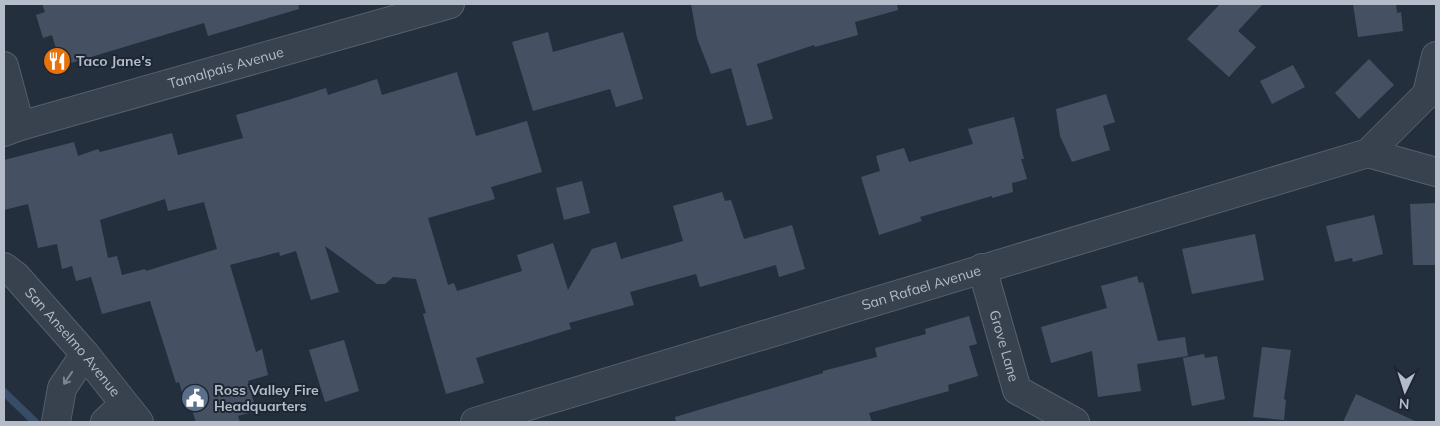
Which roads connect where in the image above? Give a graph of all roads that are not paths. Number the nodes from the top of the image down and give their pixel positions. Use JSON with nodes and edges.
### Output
{"nodes":[{"id":1,"x":450,"y":4,"type":"edge"},
{"id":2,"x":1436,"y":56,"type":"edge"},
{"id":3,"x":4,"y":66,"type":"edge"},
{"id":4,"x":12,"y":129,"type":"edge"},
{"id":5,"x":1368,"y":153,"type":"junction"},
{"id":6,"x":1436,"y":172,"type":"edge"},
{"id":7,"x":4,"y":267,"type":"edge"},
{"id":8,"x":982,"y":268,"type":"junction"},
{"id":9,"x":85,"y":354,"type":"junction"},
{"id":10,"x":58,"y":414,"type":"edge"},
{"id":11,"x":123,"y":416,"type":"edge"},
{"id":12,"x":475,"y":422,"type":"edge"},
{"id":13,"x":1074,"y":422,"type":"edge"}],
"edges":[{"from":1,"to":4,"type":"street","name":"Tamalpais Avenue"},
{"from":2,"to":5,"type":"street"},
{"from":3,"to":4,"type":"street"},
{"from":5,"to":6,"type":"street"},
{"from":5,"to":8,"type":"street","name":"San Rafael Avenue"},
{"from":7,"to":9,"type":"street","name":"San Anselmo Avenue"},
{"from":8,"to":12,"type":"street","name":"San Rafael Avenue"},
{"from":8,"to":13,"type":"street","name":"Grove Lane"},
{"from":9,"to":10,"type":"street","one_way":true},
{"from":9,"to":11,"type":"street","name":"San Anselmo Avenue"}]}
